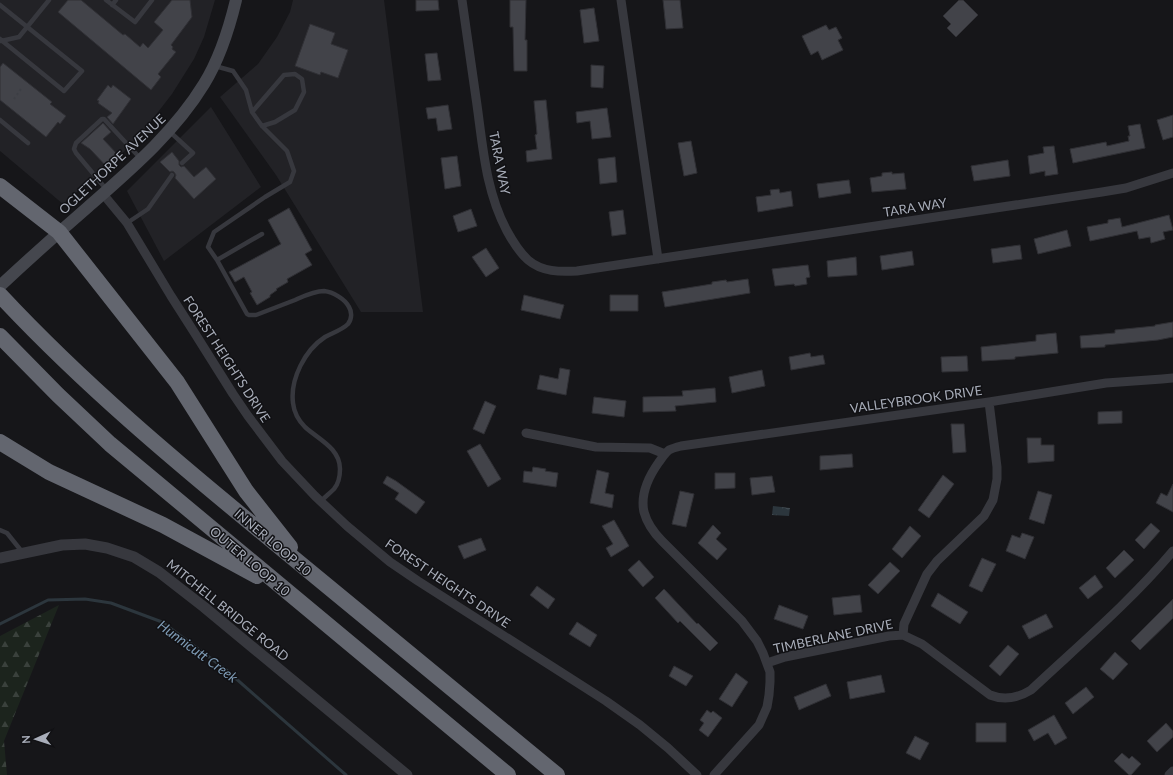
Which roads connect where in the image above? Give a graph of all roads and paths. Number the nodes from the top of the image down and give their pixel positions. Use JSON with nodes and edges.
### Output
{"nodes":[{"id":1,"x":49,"y":0,"type":"edge"},
{"id":2,"x":106,"y":0,"type":"edge"},
{"id":3,"x":116,"y":0,"type":"edge"},
{"id":4,"x":152,"y":0,"type":"edge"},
{"id":5,"x":236,"y":0,"type":"edge"},
{"id":6,"x":462,"y":0,"type":"edge"},
{"id":7,"x":621,"y":0,"type":"edge"},
{"id":8,"x":0,"y":5,"type":"edge"},
{"id":9,"x":112,"y":5,"type":"junction"},
{"id":10,"x":27,"y":27,"type":"junction"},
{"id":11,"x":1,"y":40,"type":"edge"},
{"id":12,"x":214,"y":66,"type":"junction"},
{"id":13,"x":21,"y":89,"type":"dead end"},
{"id":14,"x":14,"y":99,"type":"dead end"},
{"id":15,"x":252,"y":112,"type":"junction"},
{"id":16,"x":0,"y":120,"type":"edge"},
{"id":17,"x":262,"y":126,"type":"junction"},
{"id":18,"x":169,"y":131,"type":"junction"},
{"id":19,"x":28,"y":143,"type":"dead end"},
{"id":20,"x":141,"y":159,"type":"junction"},
{"id":21,"x":182,"y":163,"type":"dead end"},
{"id":22,"x":1173,"y":173,"type":"edge"},
{"id":23,"x":172,"y":175,"type":"dead end"},
{"id":24,"x":0,"y":186,"type":"edge"},
{"id":25,"x":105,"y":192,"type":"junction"},
{"id":26,"x":127,"y":223,"type":"junction"},
{"id":27,"x":59,"y":232,"type":"junction"},
{"id":28,"x":262,"y":234,"type":"dead end"},
{"id":29,"x":658,"y":259,"type":"junction"},
{"id":30,"x":217,"y":260,"type":"junction"},
{"id":31,"x":0,"y":286,"type":"edge"},
{"id":32,"x":0,"y":295,"type":"edge"},
{"id":33,"x":0,"y":336,"type":"edge"},
{"id":34,"x":1173,"y":378,"type":"edge"},
{"id":35,"x":989,"y":402,"type":"junction"},
{"id":36,"x":526,"y":434,"type":"dead end"},
{"id":37,"x":0,"y":442,"type":"edge"},
{"id":38,"x":665,"y":454,"type":"junction"},
{"id":39,"x":321,"y":501,"type":"junction"},
{"id":40,"x":0,"y":530,"type":"edge"},
{"id":41,"x":1173,"y":551,"type":"edge"},
{"id":42,"x":23,"y":553,"type":"junction"},
{"id":43,"x":0,"y":558,"type":"edge"},
{"id":44,"x":308,"y":570,"type":"junction"},
{"id":45,"x":287,"y":592,"type":"junction"},
{"id":46,"x":903,"y":635,"type":"junction"},
{"id":47,"x":767,"y":663,"type":"junction"},
{"id":48,"x":1173,"y":771,"type":"edge"},
{"id":49,"x":407,"y":775,"type":"edge"},
{"id":50,"x":508,"y":775,"type":"edge"},
{"id":51,"x":557,"y":775,"type":"edge"},
{"id":52,"x":697,"y":775,"type":"edge"},
{"id":53,"x":714,"y":775,"type":"edge"},
{"id":54,"x":1169,"y":775,"type":"edge"}],
"edges":[{"from":1,"to":10,"type":"lane"},
{"from":2,"to":9,"type":"lane"},
{"from":3,"to":9,"type":"lane"},
{"from":4,"to":9,"type":"lane"},
{"from":5,"to":12,"type":"main road","name":"OGLETHORPE AVENUE"},
{"from":6,"to":29,"type":"street","name":"TARA WAY"},
{"from":7,"to":29,"type":"street"},
{"from":8,"to":10,"type":"lane"},
{"from":10,"to":11,"type":"lane"},
{"from":10,"to":11,"type":"lane"},
{"from":12,"to":15,"type":"lane"},
{"from":12,"to":18,"type":"main road","name":"OGLETHORPE AVENUE"},
{"from":13,"to":14,"type":"path"},
{"from":15,"to":17,"type":"lane"},
{"from":15,"to":17,"type":"lane"},
{"from":16,"to":19,"type":"lane"},
{"from":17,"to":30,"type":"lane"},
{"from":18,"to":20,"type":"main road","name":"OGLETHORPE AVENUE"},
{"from":18,"to":21,"type":"lane"},
{"from":20,"to":25,"type":"main road","name":"OGLETHORPE AVENUE"},
{"from":20,"to":25,"type":"lane"},
{"from":22,"to":29,"type":"street","name":"TARA WAY"},
{"from":23,"to":26,"type":"lane"},
{"from":24,"to":27,"type":"highway"},
{"from":25,"to":26,"type":"street","name":"FOREST HEIGHTS DRIVE"},
{"from":25,"to":27,"type":"main road","name":"OGLETHORPE AVENUE"},
{"from":26,"to":39,"type":"street","name":"FOREST HEIGHTS DRIVE"},
{"from":27,"to":31,"type":"main road","name":"OGLETHORPE AVENUE"},
{"from":27,"to":44,"type":"highway"},
{"from":28,"to":30,"type":"lane"},
{"from":30,"to":39,"type":"lane"},
{"from":32,"to":44,"type":"highway","name":"INNER LOOP 10"},
{"from":33,"to":45,"type":"highway","name":"OUTER LOOP 10"},
{"from":34,"to":35,"type":"street","name":"VALLEYBROOK DRIVE"},
{"from":35,"to":38,"type":"street","name":"VALLEYBROOK DRIVE"},
{"from":35,"to":46,"type":"street"},
{"from":36,"to":38,"type":"street"},
{"from":37,"to":45,"type":"highway"},
{"from":38,"to":47,"type":"street"},
{"from":39,"to":52,"type":"street","name":"FOREST HEIGHTS DRIVE"},
{"from":40,"to":42,"type":"lane"},
{"from":41,"to":46,"type":"street","name":"TIMBERLANE DRIVE"},
{"from":42,"to":43,"type":"street","name":"MITCHELL BRIDGE ROAD"},
{"from":42,"to":49,"type":"street","name":"MITCHELL BRIDGE ROAD"},
{"from":44,"to":51,"type":"highway","name":"INNER LOOP 10"},
{"from":45,"to":50,"type":"highway","name":"OUTER LOOP 10"},
{"from":46,"to":47,"type":"street","name":"TIMBERLANE DRIVE"},
{"from":47,"to":53,"type":"street","name":"TIMBERLANE DRIVE"},
{"from":48,"to":54,"type":"street"}]}
